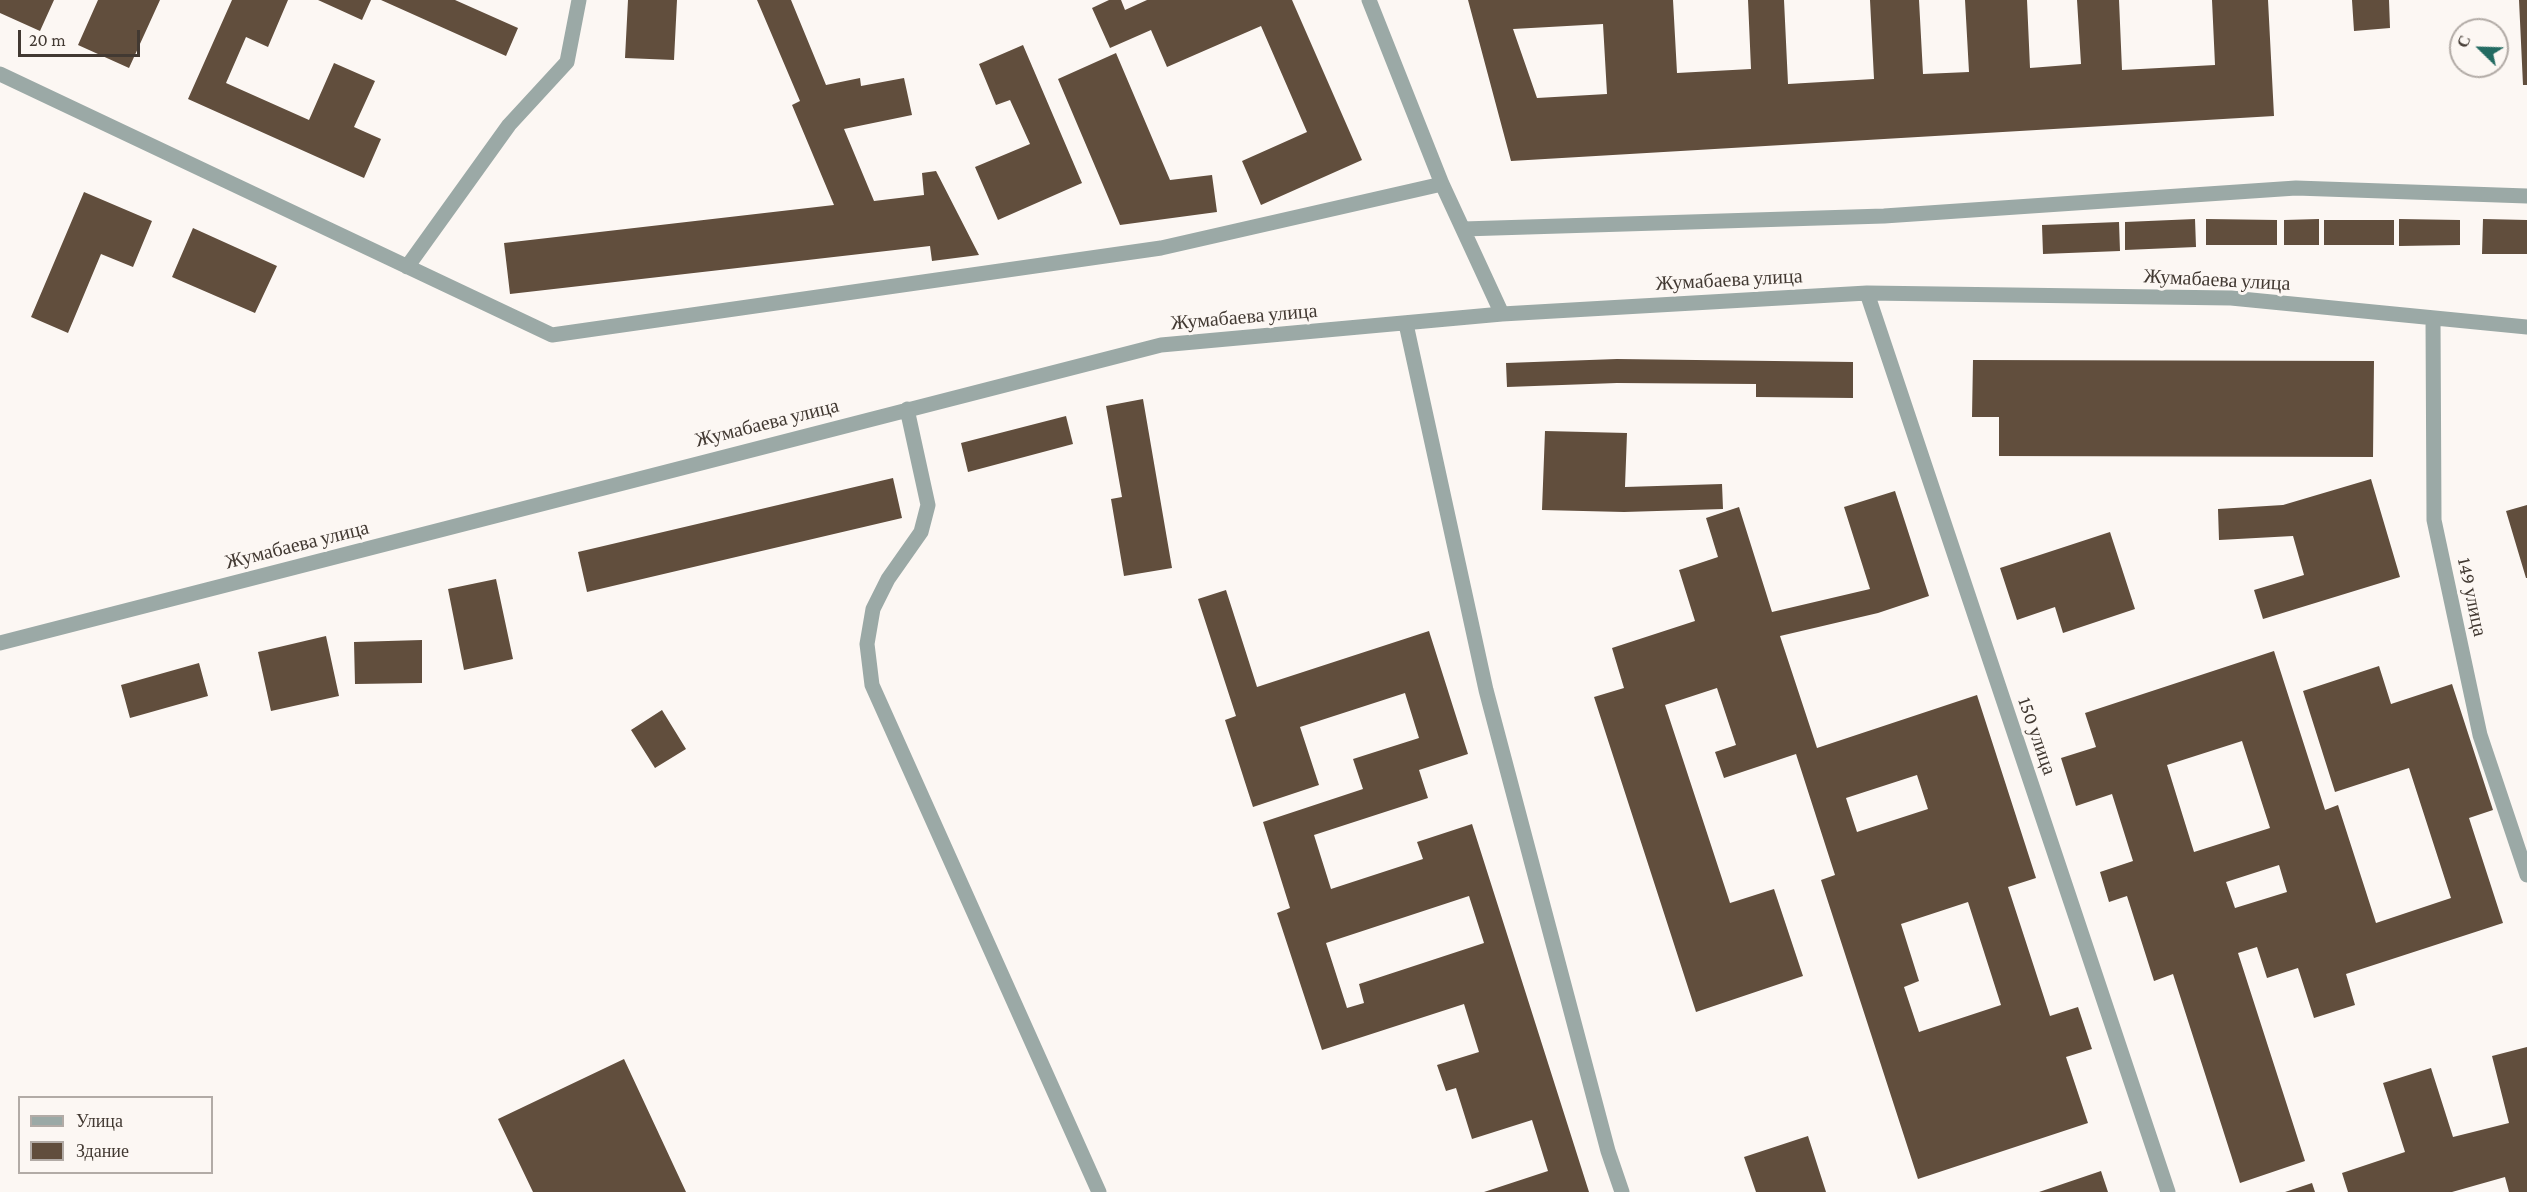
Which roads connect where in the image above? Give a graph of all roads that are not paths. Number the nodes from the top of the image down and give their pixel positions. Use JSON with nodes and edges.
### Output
{"nodes":[{"id":1,"x":579,"y":0,"type":"edge"},
{"id":2,"x":1369,"y":0,"type":"edge"},
{"id":3,"x":0,"y":74,"type":"edge"},
{"id":4,"x":1442,"y":184,"type":"junction"},
{"id":5,"x":2527,"y":196,"type":"edge"},
{"id":6,"x":1463,"y":229,"type":"junction"},
{"id":7,"x":407,"y":267,"type":"junction"},
{"id":8,"x":1867,"y":293,"type":"junction"},
{"id":9,"x":1502,"y":314,"type":"junction"},
{"id":10,"x":2433,"y":318,"type":"junction"},
{"id":11,"x":1406,"y":324,"type":"junction"},
{"id":12,"x":2527,"y":327,"type":"edge"},
{"id":13,"x":907,"y":409,"type":"junction"},
{"id":14,"x":0,"y":643,"type":"edge"},
{"id":15,"x":2527,"y":875,"type":"edge"},
{"id":16,"x":1099,"y":1192,"type":"edge"},
{"id":17,"x":1622,"y":1192,"type":"edge"},
{"id":18,"x":2168,"y":1192,"type":"edge"}],
"edges":[{"from":1,"to":7,"type":"street"},
{"from":2,"to":4,"type":"street"},
{"from":3,"to":7,"type":"street"},
{"from":4,"to":6,"type":"street"},
{"from":4,"to":7,"type":"street"},
{"from":5,"to":6,"type":"street"},
{"from":6,"to":9,"type":"street"},
{"from":8,"to":9,"type":"street","name":"Жумабаева улица"},
{"from":8,"to":10,"type":"street","name":"Жумабаева улица"},
{"from":8,"to":18,"type":"street","name":"150 улица"},
{"from":9,"to":11,"type":"street","name":"Жумабаева улица"},
{"from":10,"to":12,"type":"street","name":"Жумабаева улица"},
{"from":10,"to":15,"type":"street","name":"149 улица"},
{"from":11,"to":13,"type":"street","name":"Жумабаева улица"},
{"from":11,"to":17,"type":"street"},
{"from":13,"to":14,"type":"street","name":"Жумабаева улица"},
{"from":13,"to":16,"type":"street"}]}
